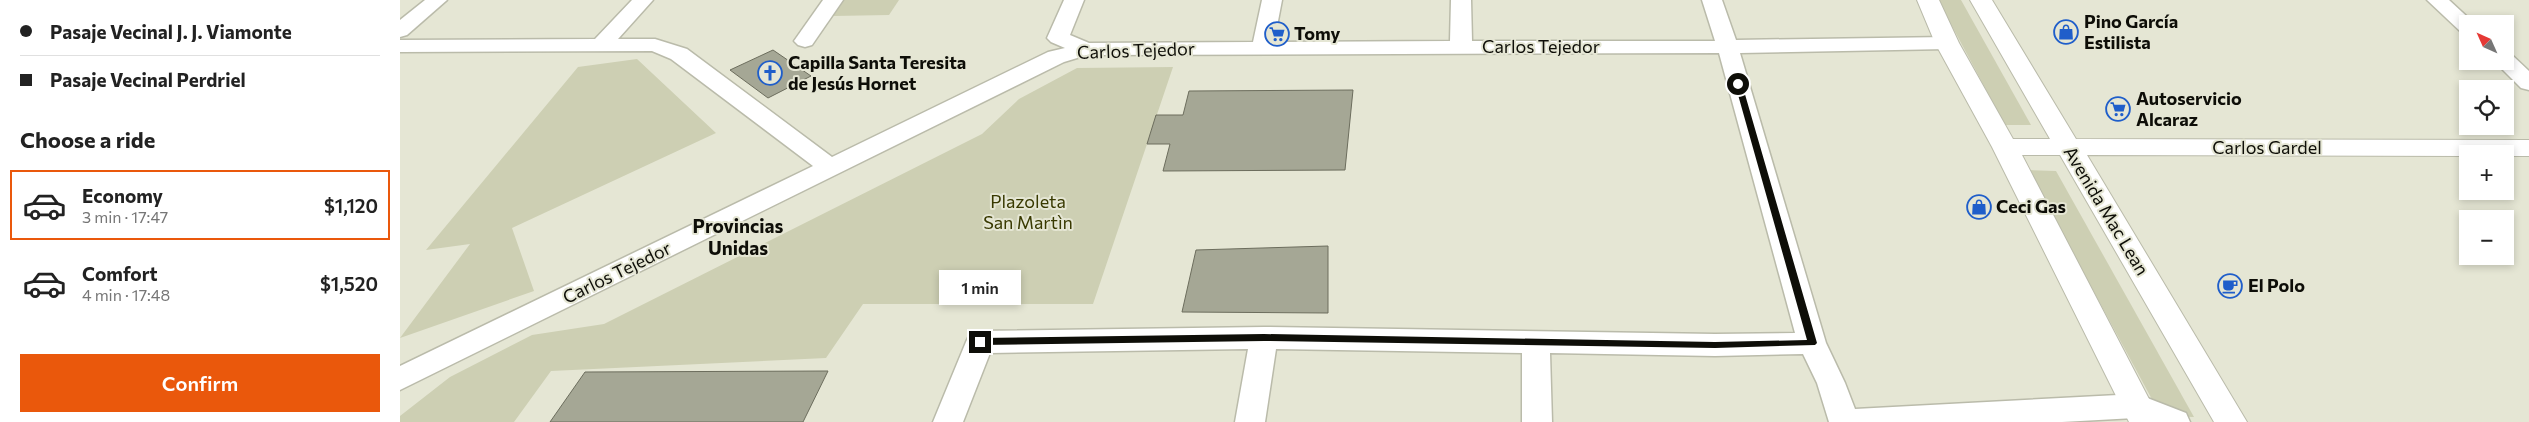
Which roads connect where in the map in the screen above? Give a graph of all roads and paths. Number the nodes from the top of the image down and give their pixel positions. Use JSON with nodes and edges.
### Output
{"nodes":[{"id":1,"x":436,"y":0,"type":"edge"},
{"id":2,"x":643,"y":0,"type":"edge"},
{"id":3,"x":833,"y":0,"type":"edge"},
{"id":4,"x":1074,"y":0,"type":"edge"},
{"id":5,"x":1272,"y":0,"type":"edge"},
{"id":6,"x":1461,"y":0,"type":"edge"},
{"id":7,"x":1712,"y":0,"type":"edge"},
{"id":8,"x":1928,"y":0,"type":"edge"},
{"id":9,"x":1981,"y":0,"type":"edge"},
{"id":10,"x":2437,"y":0,"type":"edge"},
{"id":11,"x":2459,"y":20,"type":"edge"},
{"id":12,"x":400,"y":31,"type":"edge"},
{"id":13,"x":805,"y":41,"type":"dead end"},
{"id":14,"x":1947,"y":43,"type":"junction"},
{"id":15,"x":602,"y":44,"type":"junction"},
{"id":16,"x":400,"y":46,"type":"edge"},
{"id":17,"x":1728,"y":47,"type":"junction"},
{"id":18,"x":1461,"y":48,"type":"junction"},
{"id":19,"x":1086,"y":49,"type":"junction"},
{"id":20,"x":1262,"y":49,"type":"junction"},
{"id":21,"x":2514,"y":69,"type":"edge"},
{"id":22,"x":2529,"y":82,"type":"edge"},
{"id":23,"x":2006,"y":147,"type":"junction"},
{"id":24,"x":2068,"y":148,"type":"junction"},
{"id":25,"x":2529,"y":148,"type":"edge"},
{"id":26,"x":831,"y":168,"type":"junction"},
{"id":27,"x":1264,"y":338,"type":"junction"},
{"id":28,"x":1536,"y":341,"type":"junction"},
{"id":29,"x":1812,"y":343,"type":"junction"},
{"id":30,"x":400,"y":379,"type":"edge"},
{"id":31,"x":2141,"y":414,"type":"edge"},
{"id":32,"x":948,"y":422,"type":"edge"},
{"id":33,"x":1250,"y":422,"type":"edge"},
{"id":34,"x":1537,"y":422,"type":"edge"},
{"id":35,"x":1844,"y":422,"type":"edge"},
{"id":36,"x":2175,"y":422,"type":"edge"},
{"id":37,"x":2231,"y":422,"type":"edge"}],
"edges":[{"from":1,"to":12,"type":"street"},
{"from":2,"to":15,"type":"street"},
{"from":3,"to":13,"type":"street"},
{"from":4,"to":19,"type":"street"},
{"from":5,"to":20,"type":"street"},
{"from":6,"to":18,"type":"street"},
{"from":7,"to":17,"type":"street"},
{"from":8,"to":14,"type":"main road"},
{"from":9,"to":24,"type":"main road","name":"Avenida Mac Lean"},
{"from":10,"to":11,"type":"street"},
{"from":14,"to":17,"type":"street","name":"Carlos Tejedor"},
{"from":14,"to":23,"type":"main road"},
{"from":15,"to":16,"type":"street"},
{"from":15,"to":26,"type":"street"},
{"from":17,"to":18,"type":"street","name":"Carlos Tejedor"},
{"from":17,"to":29,"type":"street"},
{"from":18,"to":20,"type":"street","name":"Carlos Tejedor"},
{"from":19,"to":20,"type":"street","name":"Carlos Tejedor"},
{"from":19,"to":26,"type":"street","name":"Carlos Tejedor"},
{"from":21,"to":22,"type":"street"},
{"from":23,"to":24,"type":"main road","name":"Carlos Gardel"},
{"from":23,"to":31,"type":"main road"},
{"from":24,"to":25,"type":"main road","name":"Carlos Gardel"},
{"from":24,"to":37,"type":"main road","name":"Avenida Mac Lean"},
{"from":26,"to":30,"type":"street","name":"Carlos Tejedor"},
{"from":27,"to":28,"type":"street"},
{"from":27,"to":32,"type":"street"},
{"from":27,"to":33,"type":"street"},
{"from":28,"to":29,"type":"street"},
{"from":28,"to":34,"type":"street"},
{"from":29,"to":35,"type":"street"},
{"from":31,"to":35,"type":"street"},
{"from":31,"to":36,"type":"street"}]}
